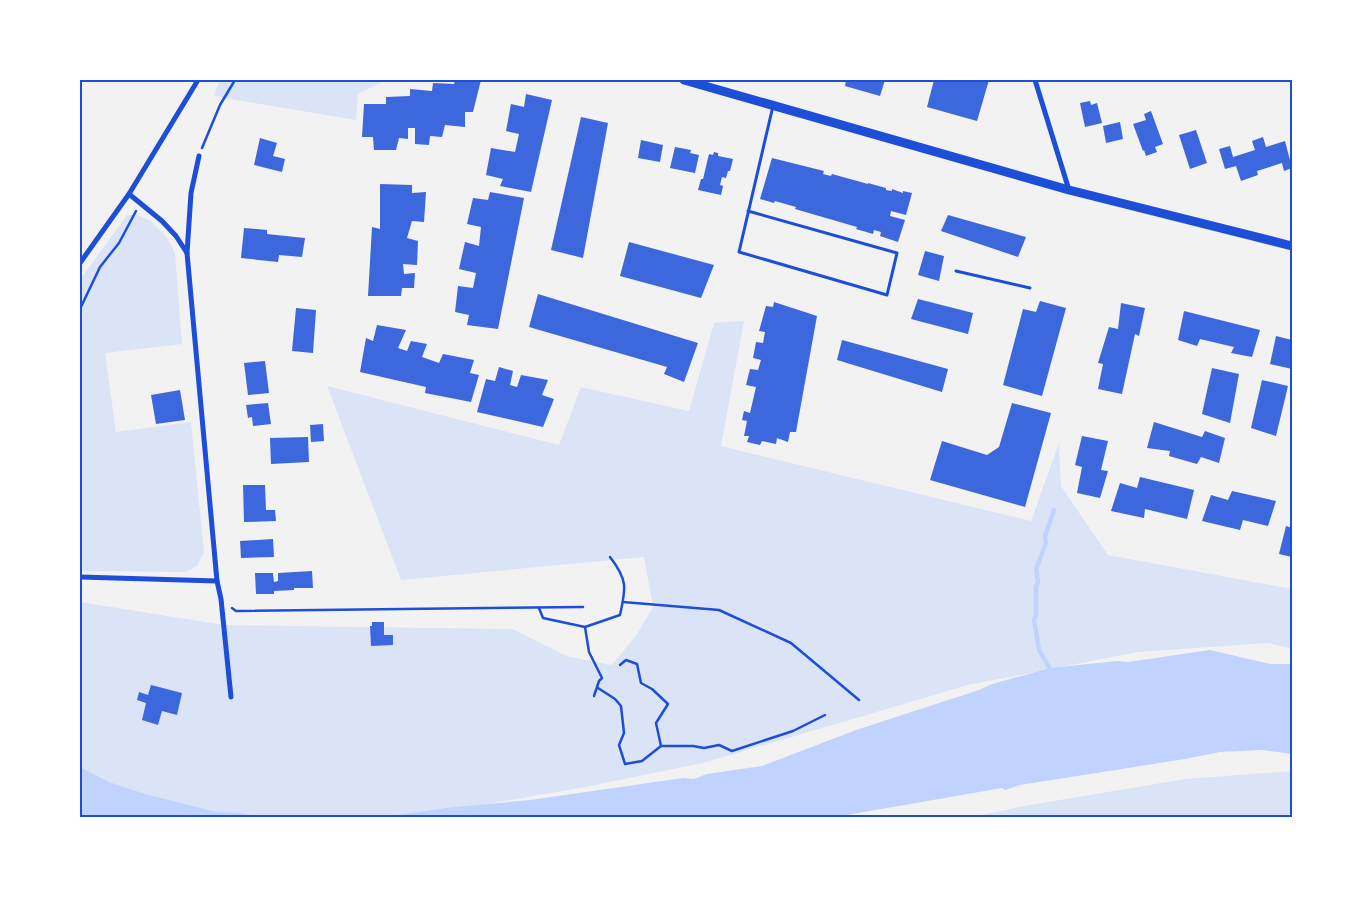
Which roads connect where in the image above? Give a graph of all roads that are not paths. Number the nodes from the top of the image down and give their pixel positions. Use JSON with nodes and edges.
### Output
{"nodes":[{"id":1,"x":198,"y":80,"type":"edge"},
{"id":2,"x":684,"y":80,"type":"edge"},
{"id":3,"x":1036,"y":80,"type":"edge"},
{"id":4,"x":773,"y":106,"type":"junction"},
{"id":5,"x":199,"y":156,"type":"road end"},
{"id":6,"x":1069,"y":190,"type":"junction"},
{"id":7,"x":129,"y":194,"type":"junction"},
{"id":8,"x":748,"y":210,"type":"junction"},
{"id":9,"x":1292,"y":246,"type":"edge"},
{"id":10,"x":187,"y":253,"type":"junction"},
{"id":11,"x":80,"y":263,"type":"edge"},
{"id":12,"x":956,"y":272,"type":"dead end"},
{"id":13,"x":1030,"y":288,"type":"dead end"},
{"id":14,"x":80,"y":577,"type":"edge"},
{"id":15,"x":217,"y":581,"type":"junction"},
{"id":16,"x":231,"y":697,"type":"dead end"}],
"edges":[{"from":1,"to":7,"type":"street"},
{"from":2,"to":4,"type":"main road"},
{"from":3,"to":6,"type":"street"},
{"from":4,"to":6,"type":"main road"},
{"from":4,"to":8,"type":"lane"},
{"from":5,"to":10,"type":"street"},
{"from":6,"to":9,"type":"main road"},
{"from":7,"to":10,"type":"street"},
{"from":7,"to":11,"type":"street"},
{"from":8,"to":8,"type":"lane"},
{"from":10,"to":15,"type":"street"},
{"from":12,"to":13,"type":"lane"},
{"from":14,"to":15,"type":"street"},
{"from":15,"to":16,"type":"street"}]}
